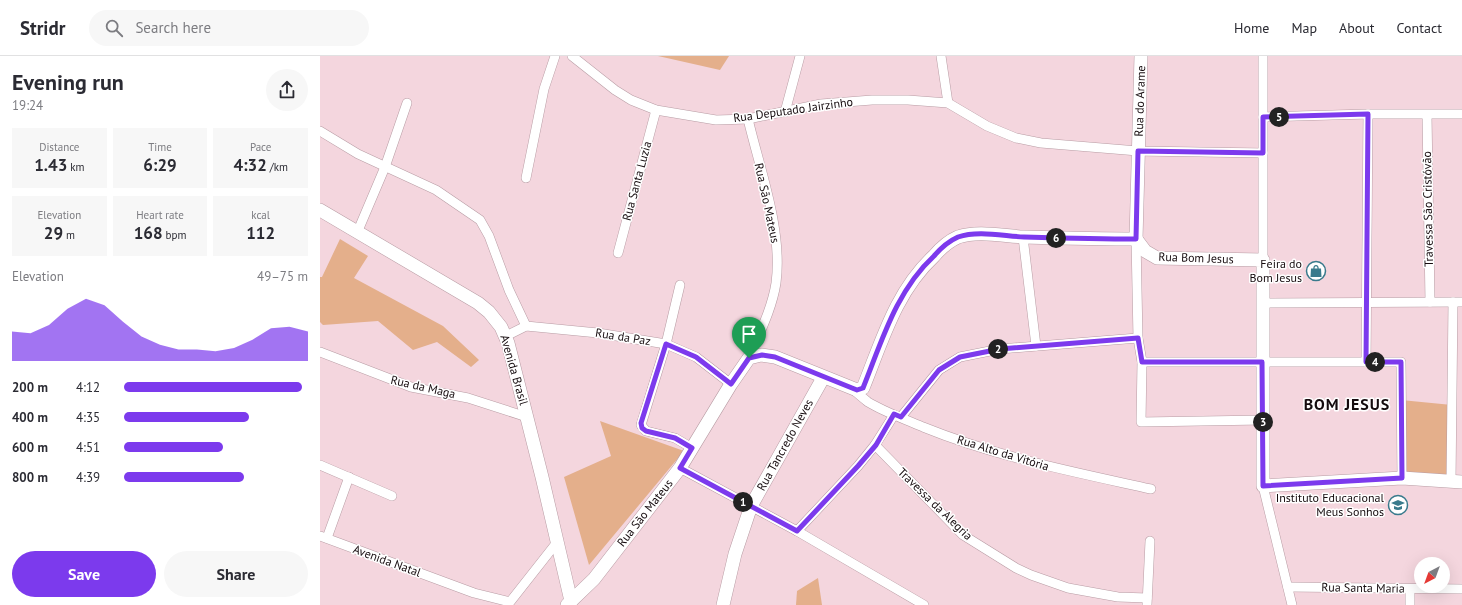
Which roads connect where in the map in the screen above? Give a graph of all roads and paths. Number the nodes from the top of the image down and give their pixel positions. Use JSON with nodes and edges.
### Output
{"nodes":[{"id":1,"x":555,"y":56,"type":"edge"},
{"id":2,"x":572,"y":56,"type":"edge"},
{"id":3,"x":800,"y":56,"type":"edge"},
{"id":4,"x":941,"y":56,"type":"edge"},
{"id":5,"x":1141,"y":56,"type":"edge"},
{"id":6,"x":1263,"y":56,"type":"edge"},
{"id":7,"x":407,"y":103,"type":"dead end"},
{"id":8,"x":948,"y":103,"type":"junction"},
{"id":9,"x":656,"y":110,"type":"junction"},
{"id":10,"x":785,"y":112,"type":"junction"},
{"id":11,"x":1368,"y":114,"type":"junction"},
{"id":12,"x":1462,"y":114,"type":"edge"},
{"id":13,"x":1427,"y":115,"type":"junction"},
{"id":14,"x":1263,"y":117,"type":"junction"},
{"id":15,"x":748,"y":119,"type":"junction"},
{"id":16,"x":320,"y":131,"type":"edge"},
{"id":17,"x":1138,"y":151,"type":"junction"},
{"id":18,"x":1263,"y":153,"type":"junction"},
{"id":19,"x":385,"y":167,"type":"junction"},
{"id":20,"x":526,"y":178,"type":"dead end"},
{"id":21,"x":320,"y":210,"type":"edge"},
{"id":22,"x":357,"y":233,"type":"junction"},
{"id":23,"x":1023,"y":237,"type":"junction"},
{"id":24,"x":1136,"y":239,"type":"junction"},
{"id":25,"x":618,"y":253,"type":"dead end"},
{"id":26,"x":1263,"y":260,"type":"junction"},
{"id":27,"x":680,"y":285,"type":"dead end"},
{"id":28,"x":1430,"y":302,"type":"junction"},
{"id":29,"x":1458,"y":302,"type":"edge"},
{"id":30,"x":1263,"y":303,"type":"junction"},
{"id":31,"x":1366,"y":303,"type":"junction"},
{"id":32,"x":526,"y":326,"type":"junction"},
{"id":33,"x":506,"y":336,"type":"junction"},
{"id":34,"x":1138,"y":338,"type":"junction"},
{"id":35,"x":666,"y":344,"type":"junction"},
{"id":36,"x":1036,"y":346,"type":"junction"},
{"id":37,"x":320,"y":352,"type":"edge"},
{"id":38,"x":749,"y":358,"type":"junction"},
{"id":39,"x":1142,"y":362,"type":"junction"},
{"id":40,"x":1262,"y":362,"type":"junction"},
{"id":41,"x":1366,"y":362,"type":"junction"},
{"id":42,"x":824,"y":378,"type":"junction"},
{"id":43,"x":731,"y":384,"type":"junction"},
{"id":44,"x":859,"y":391,"type":"junction"},
{"id":45,"x":897,"y":416,"type":"junction"},
{"id":46,"x":527,"y":417,"type":"junction"},
{"id":47,"x":1263,"y":420,"type":"junction"},
{"id":48,"x":876,"y":445,"type":"junction"},
{"id":49,"x":692,"y":448,"type":"junction"},
{"id":50,"x":320,"y":465,"type":"edge"},
{"id":51,"x":680,"y":468,"type":"junction"},
{"id":52,"x":349,"y":477,"type":"junction"},
{"id":53,"x":1402,"y":478,"type":"junction"},
{"id":54,"x":1456,"y":482,"type":"edge"},
{"id":55,"x":1263,"y":486,"type":"junction"},
{"id":56,"x":1151,"y":489,"type":"dead end"},
{"id":57,"x":392,"y":496,"type":"dead end"},
{"id":58,"x":751,"y":506,"type":"junction"},
{"id":59,"x":797,"y":531,"type":"junction"},
{"id":60,"x":323,"y":537,"type":"edge"},
{"id":61,"x":558,"y":541,"type":"junction"},
{"id":62,"x":1150,"y":541,"type":"dead end"},
{"id":63,"x":1288,"y":587,"type":"junction"},
{"id":64,"x":1410,"y":589,"type":"junction"},
{"id":65,"x":1462,"y":589,"type":"edge"},
{"id":66,"x":515,"y":603,"type":"edge"},
{"id":67,"x":569,"y":603,"type":"edge"},
{"id":68,"x":1147,"y":603,"type":"edge"},
{"id":69,"x":723,"y":605,"type":"edge"},
{"id":70,"x":924,"y":605,"type":"edge"},
{"id":71,"x":1292,"y":605,"type":"edge"},
{"id":72,"x":1410,"y":605,"type":"edge"}],
"edges":[{"from":1,"to":20,"type":"street"},
{"from":2,"to":9,"type":"street","name":"Rua Deputado Jairzinho"},
{"from":3,"to":10,"type":"street"},
{"from":4,"to":8,"type":"street"},
{"from":5,"to":17,"type":"street","name":"Rua do Arame"},
{"from":6,"to":14,"type":"street"},
{"from":7,"to":19,"type":"street"},
{"from":8,"to":10,"type":"street","name":"Rua Deputado Jairzinho"},
{"from":8,"to":17,"type":"street","name":"Rua Deputado Jairzinho"},
{"from":9,"to":15,"type":"street","name":"Rua Deputado Jairzinho"},
{"from":9,"to":25,"type":"street","name":"Rua Santa Luzia"},
{"from":10,"to":15,"type":"street","name":"Rua Deputado Jairzinho"},
{"from":11,"to":13,"type":"street"},
{"from":11,"to":14,"type":"street"},
{"from":11,"to":31,"type":"street"},
{"from":12,"to":13,"type":"street"},
{"from":13,"to":28,"type":"street","name":"Travessa São Cristóvão"},
{"from":14,"to":18,"type":"street"},
{"from":15,"to":38,"type":"street","name":"Rua São Mateus"},
{"from":16,"to":19,"type":"street"},
{"from":17,"to":18,"type":"street","name":"Rua Deputado Jairzinho"},
{"from":17,"to":24,"type":"street","name":"Rua do Arame"},
{"from":18,"to":26,"type":"street"},
{"from":19,"to":22,"type":"street"},
{"from":19,"to":32,"type":"street"},
{"from":21,"to":22,"type":"street","name":"Avenida Brasil"},
{"from":22,"to":33,"type":"street","name":"Avenida Brasil"},
{"from":23,"to":24,"type":"street"},
{"from":23,"to":36,"type":"street"},
{"from":23,"to":44,"type":"street"},
{"from":24,"to":26,"type":"street","name":"Rua Bom Jesus"},
{"from":24,"to":34,"type":"street","name":"Rua do Arame"},
{"from":26,"to":30,"type":"street"},
{"from":27,"to":35,"type":"street"},
{"from":28,"to":29,"type":"street"},
{"from":28,"to":31,"type":"street"},
{"from":29,"to":54,"type":"street"},
{"from":30,"to":31,"type":"street"},
{"from":30,"to":40,"type":"street"},
{"from":31,"to":41,"type":"street"},
{"from":32,"to":33,"type":"street"},
{"from":32,"to":35,"type":"street","name":"Rua da Paz"},
{"from":33,"to":46,"type":"street","name":"Avenida Brasil"},
{"from":34,"to":36,"type":"street"},
{"from":34,"to":39,"type":"street","name":"Rua do Arame"},
{"from":35,"to":43,"type":"street","name":"Rua da Paz"},
{"from":35,"to":49,"type":"street"},
{"from":36,"to":45,"type":"street"},
{"from":37,"to":46,"type":"street","name":"Rua da Maga"},
{"from":38,"to":42,"type":"street","name":"Rua Alto da Vitória"},
{"from":38,"to":43,"type":"street","name":"Rua São Mateus"},
{"from":39,"to":40,"type":"street"},
{"from":39,"to":47,"type":"street","name":"Rua do Arame"},
{"from":40,"to":41,"type":"street"},
{"from":40,"to":47,"type":"street"},
{"from":41,"to":53,"type":"street"},
{"from":42,"to":44,"type":"street","name":"Rua Alto da Vitória"},
{"from":42,"to":58,"type":"street","name":"Rua Tancredo Neves"},
{"from":43,"to":49,"type":"street","name":"Rua São Mateus"},
{"from":44,"to":45,"type":"street","name":"Rua Alto da Vitória"},
{"from":45,"to":48,"type":"street"},
{"from":45,"to":56,"type":"street","name":"Rua Alto da Vitória"},
{"from":46,"to":61,"type":"street","name":"Avenida Brasil"},
{"from":47,"to":55,"type":"street"},
{"from":48,"to":59,"type":"street"},
{"from":48,"to":68,"type":"street","name":"Travessa da Alegria"},
{"from":49,"to":51,"type":"street","name":"Rua São Mateus"},
{"from":50,"to":52,"type":"street"},
{"from":51,"to":58,"type":"street"},
{"from":51,"to":67,"type":"street","name":"Rua São Mateus"},
{"from":52,"to":57,"type":"street"},
{"from":52,"to":60,"type":"street","name":"Avenida Natal"},
{"from":53,"to":54,"type":"street"},
{"from":53,"to":55,"type":"street"},
{"from":55,"to":63,"type":"street"},
{"from":58,"to":59,"type":"street"},
{"from":58,"to":69,"type":"street","name":"Rua Tancredo Neves"},
{"from":59,"to":70,"type":"street"},
{"from":60,"to":66,"type":"street","name":"Avenida Natal"},
{"from":61,"to":66,"type":"street","name":"Avenida Natal"},
{"from":61,"to":67,"type":"street","name":"Avenida Brasil"},
{"from":62,"to":68,"type":"street"},
{"from":63,"to":64,"type":"street","name":"Rua Santa Maria"},
{"from":63,"to":71,"type":"street"},
{"from":64,"to":65,"type":"street","name":"Rua Santa Maria"},
{"from":64,"to":72,"type":"street"}]}
